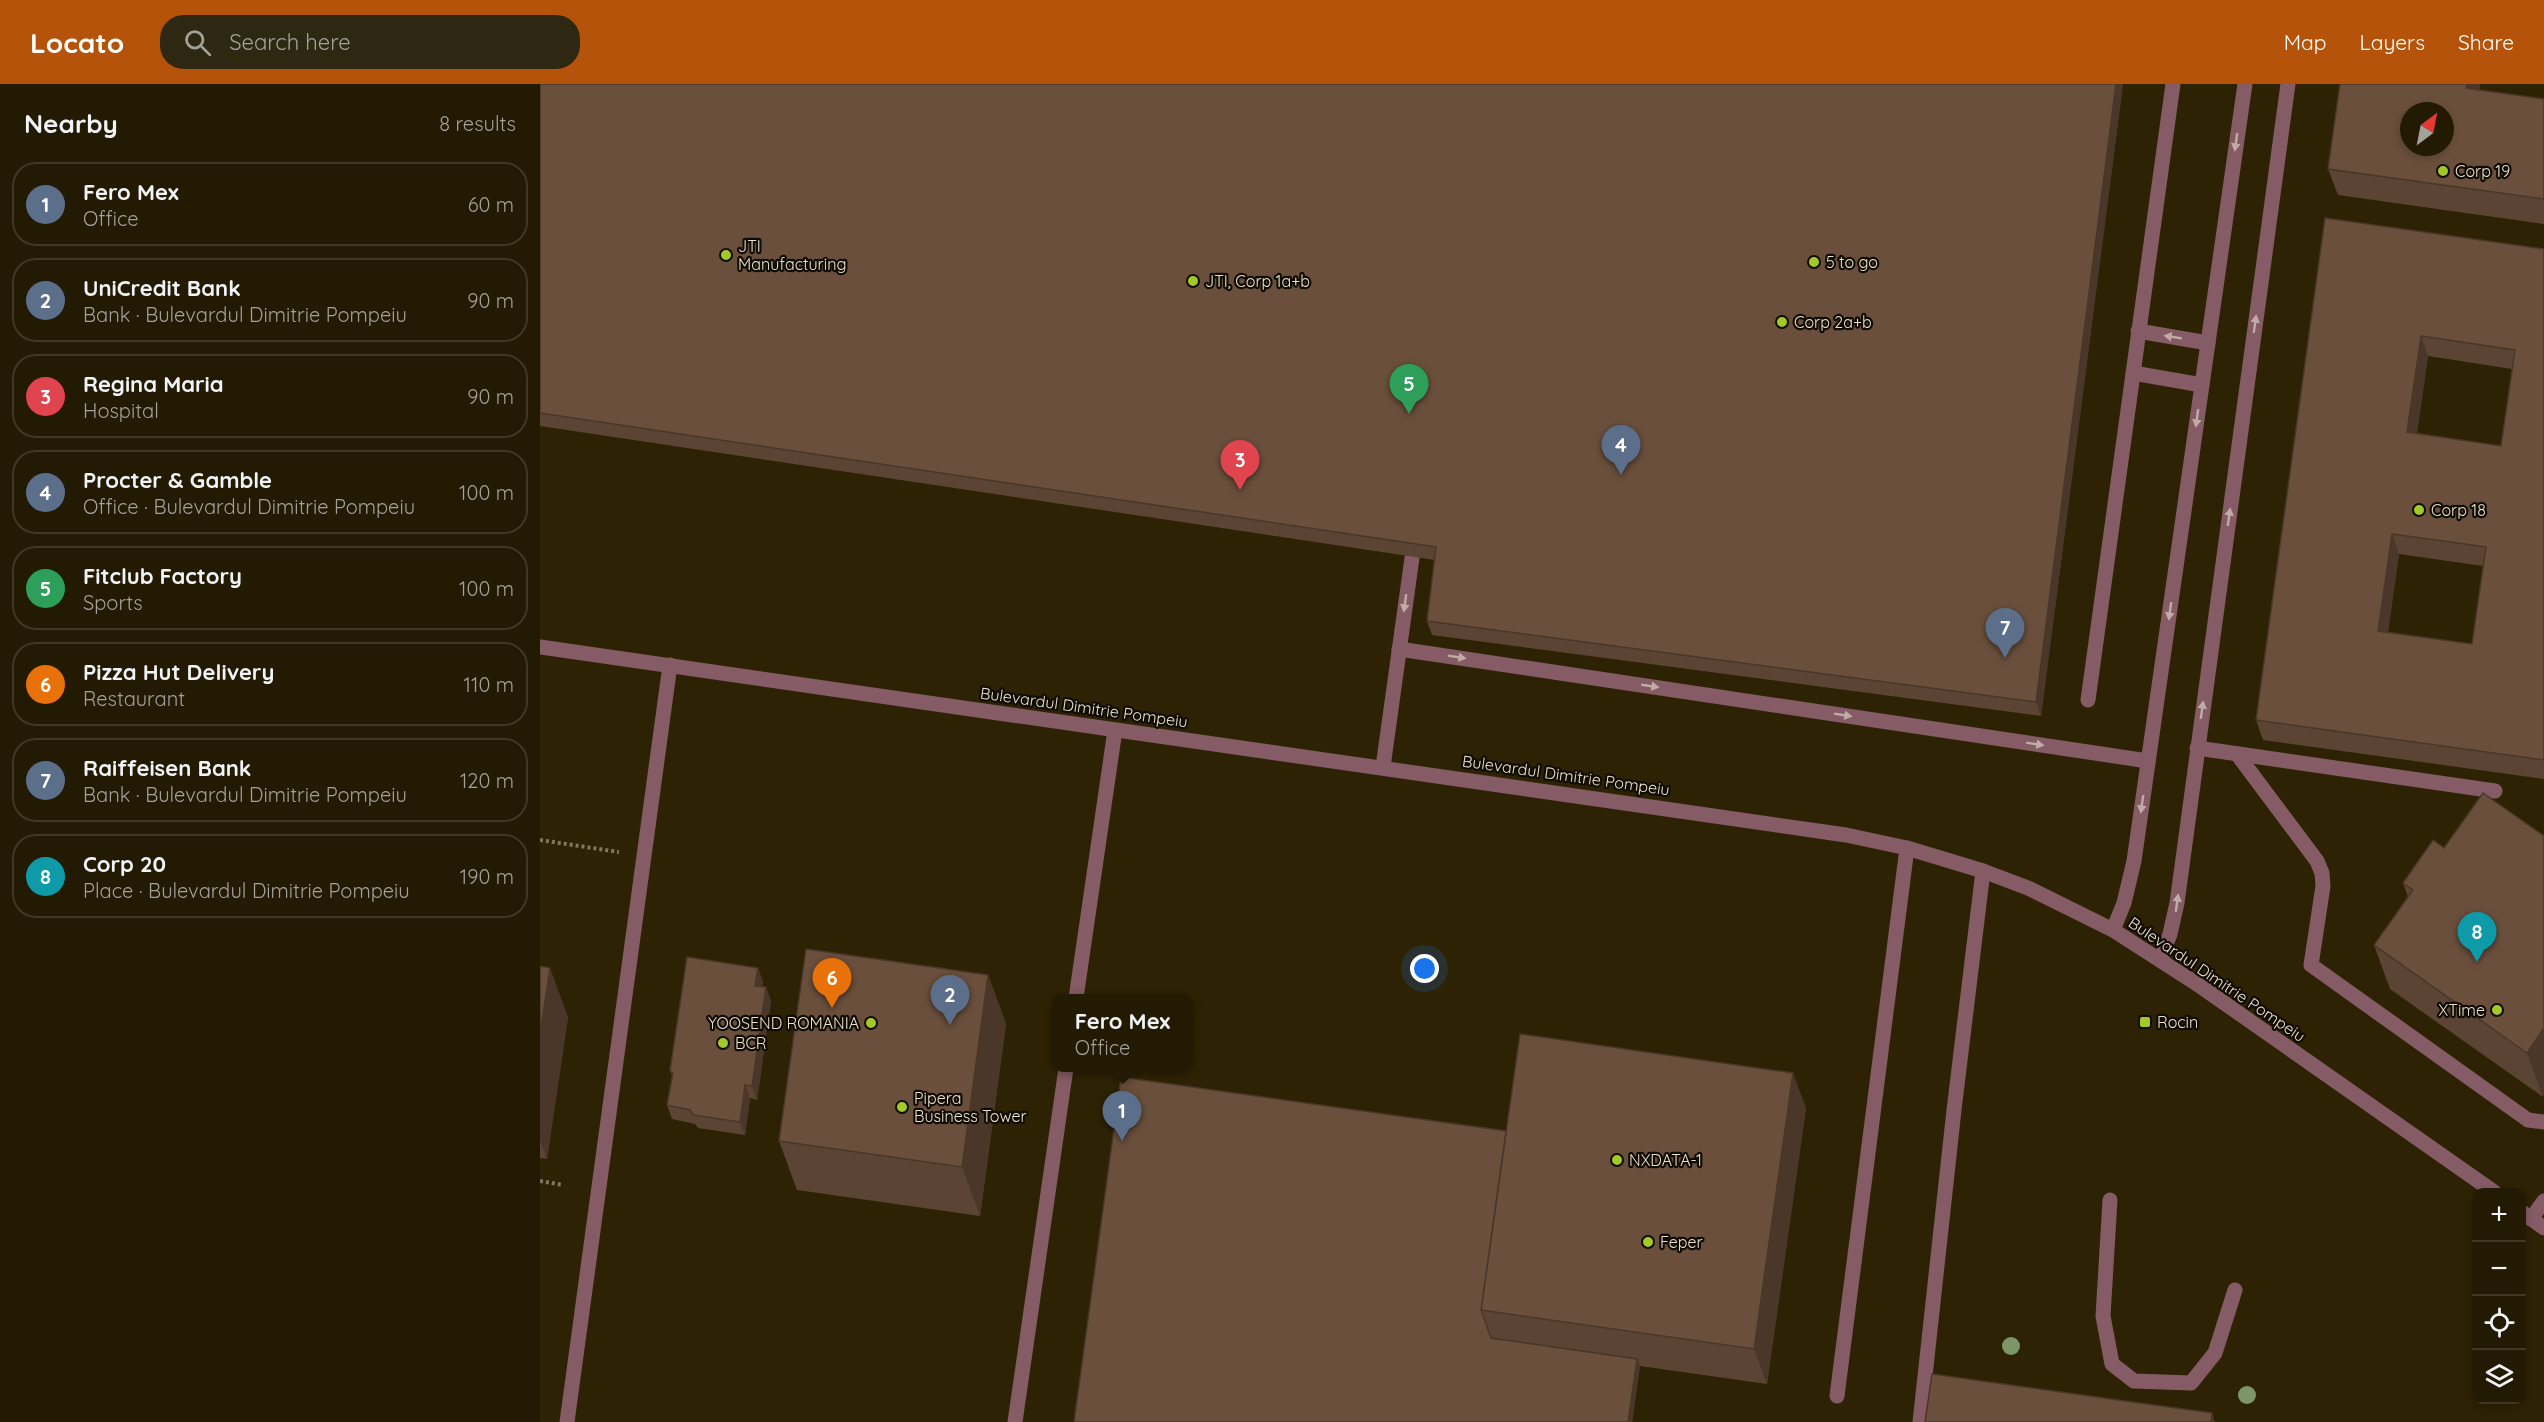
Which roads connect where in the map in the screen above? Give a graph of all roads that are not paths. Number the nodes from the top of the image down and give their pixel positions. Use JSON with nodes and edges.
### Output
{"nodes":[{"id":1,"x":2173,"y":84,"type":"edge"},
{"id":2,"x":2245,"y":84,"type":"edge"},
{"id":3,"x":2288,"y":84,"type":"edge"},
{"id":4,"x":2138,"y":331,"type":"junction"},
{"id":5,"x":2208,"y":343,"type":"junction"},
{"id":6,"x":2133,"y":374,"type":"junction"},
{"id":7,"x":2202,"y":385,"type":"junction"},
{"id":8,"x":1412,"y":558,"type":"edge"},
{"id":9,"x":540,"y":647,"type":"edge"},
{"id":10,"x":1399,"y":649,"type":"junction"},
{"id":11,"x":670,"y":665,"type":"junction"},
{"id":12,"x":2088,"y":700,"type":"dead end"},
{"id":13,"x":1115,"y":730,"type":"junction"},
{"id":14,"x":2197,"y":748,"type":"junction"},
{"id":15,"x":2237,"y":754,"type":"junction"},
{"id":16,"x":2148,"y":761,"type":"junction"},
{"id":17,"x":1383,"y":767,"type":"junction"},
{"id":18,"x":2495,"y":791,"type":"dead end"},
{"id":19,"x":1907,"y":848,"type":"junction"},
{"id":20,"x":1983,"y":871,"type":"junction"},
{"id":21,"x":2113,"y":930,"type":"junction"},
{"id":22,"x":2161,"y":959,"type":"junction"},
{"id":23,"x":1077,"y":994,"type":"edge"},
{"id":24,"x":1065,"y":1072,"type":"edge"},
{"id":25,"x":2544,"y":1122,"type":"edge"},
{"id":26,"x":2488,"y":1188,"type":"edge"},
{"id":27,"x":2110,"y":1200,"type":"dead end"},
{"id":28,"x":2544,"y":1201,"type":"edge"},
{"id":29,"x":2526,"y":1215,"type":"edge"},
{"id":30,"x":2544,"y":1228,"type":"edge"},
{"id":31,"x":2235,"y":1290,"type":"dead end"},
{"id":32,"x":1837,"y":1396,"type":"dead end"},
{"id":33,"x":567,"y":1422,"type":"edge"},
{"id":34,"x":1015,"y":1422,"type":"edge"},
{"id":35,"x":1920,"y":1422,"type":"edge"}],
"edges":[{"from":1,"to":4,"type":"street"},
{"from":2,"to":5,"type":"street","one_way":true},
{"from":14,"to":3,"type":"street","one_way":true},
{"from":5,"to":4,"type":"street","one_way":true},
{"from":4,"to":6,"type":"street"},
{"from":5,"to":7,"type":"street"},
{"from":6,"to":7,"type":"street"},
{"from":6,"to":12,"type":"street"},
{"from":7,"to":16,"type":"street","one_way":true},
{"from":8,"to":10,"type":"street","one_way":true},
{"from":9,"to":11,"type":"street","name":"Bulevardul Dimitrie Pompeiu"},
{"from":10,"to":16,"type":"street","one_way":true},
{"from":10,"to":17,"type":"street"},
{"from":11,"to":13,"type":"street","name":"Bulevardul Dimitrie Pompeiu"},
{"from":11,"to":33,"type":"street"},
{"from":13,"to":17,"type":"street","name":"Bulevardul Dimitrie Pompeiu"},
{"from":13,"to":23,"type":"street"},
{"from":14,"to":15,"type":"street"},
{"from":22,"to":14,"type":"street","one_way":true},
{"from":15,"to":18,"type":"street"},
{"from":15,"to":25,"type":"street"},
{"from":16,"to":21,"type":"street","one_way":true},
{"from":17,"to":19,"type":"street","name":"Bulevardul Dimitrie Pompeiu"},
{"from":19,"to":20,"type":"street","name":"Bulevardul Dimitrie Pompeiu"},
{"from":19,"to":32,"type":"street"},
{"from":20,"to":21,"type":"street","name":"Bulevardul Dimitrie Pompeiu"},
{"from":20,"to":35,"type":"street"},
{"from":21,"to":22,"type":"street","name":"Bulevardul Dimitrie Pompeiu"},
{"from":22,"to":26,"type":"street","name":"Bulevardul Dimitrie Pompeiu"},
{"from":24,"to":34,"type":"street"},
{"from":27,"to":31,"type":"street"},
{"from":28,"to":29,"type":"street"},
{"from":29,"to":30,"type":"street"}]}
